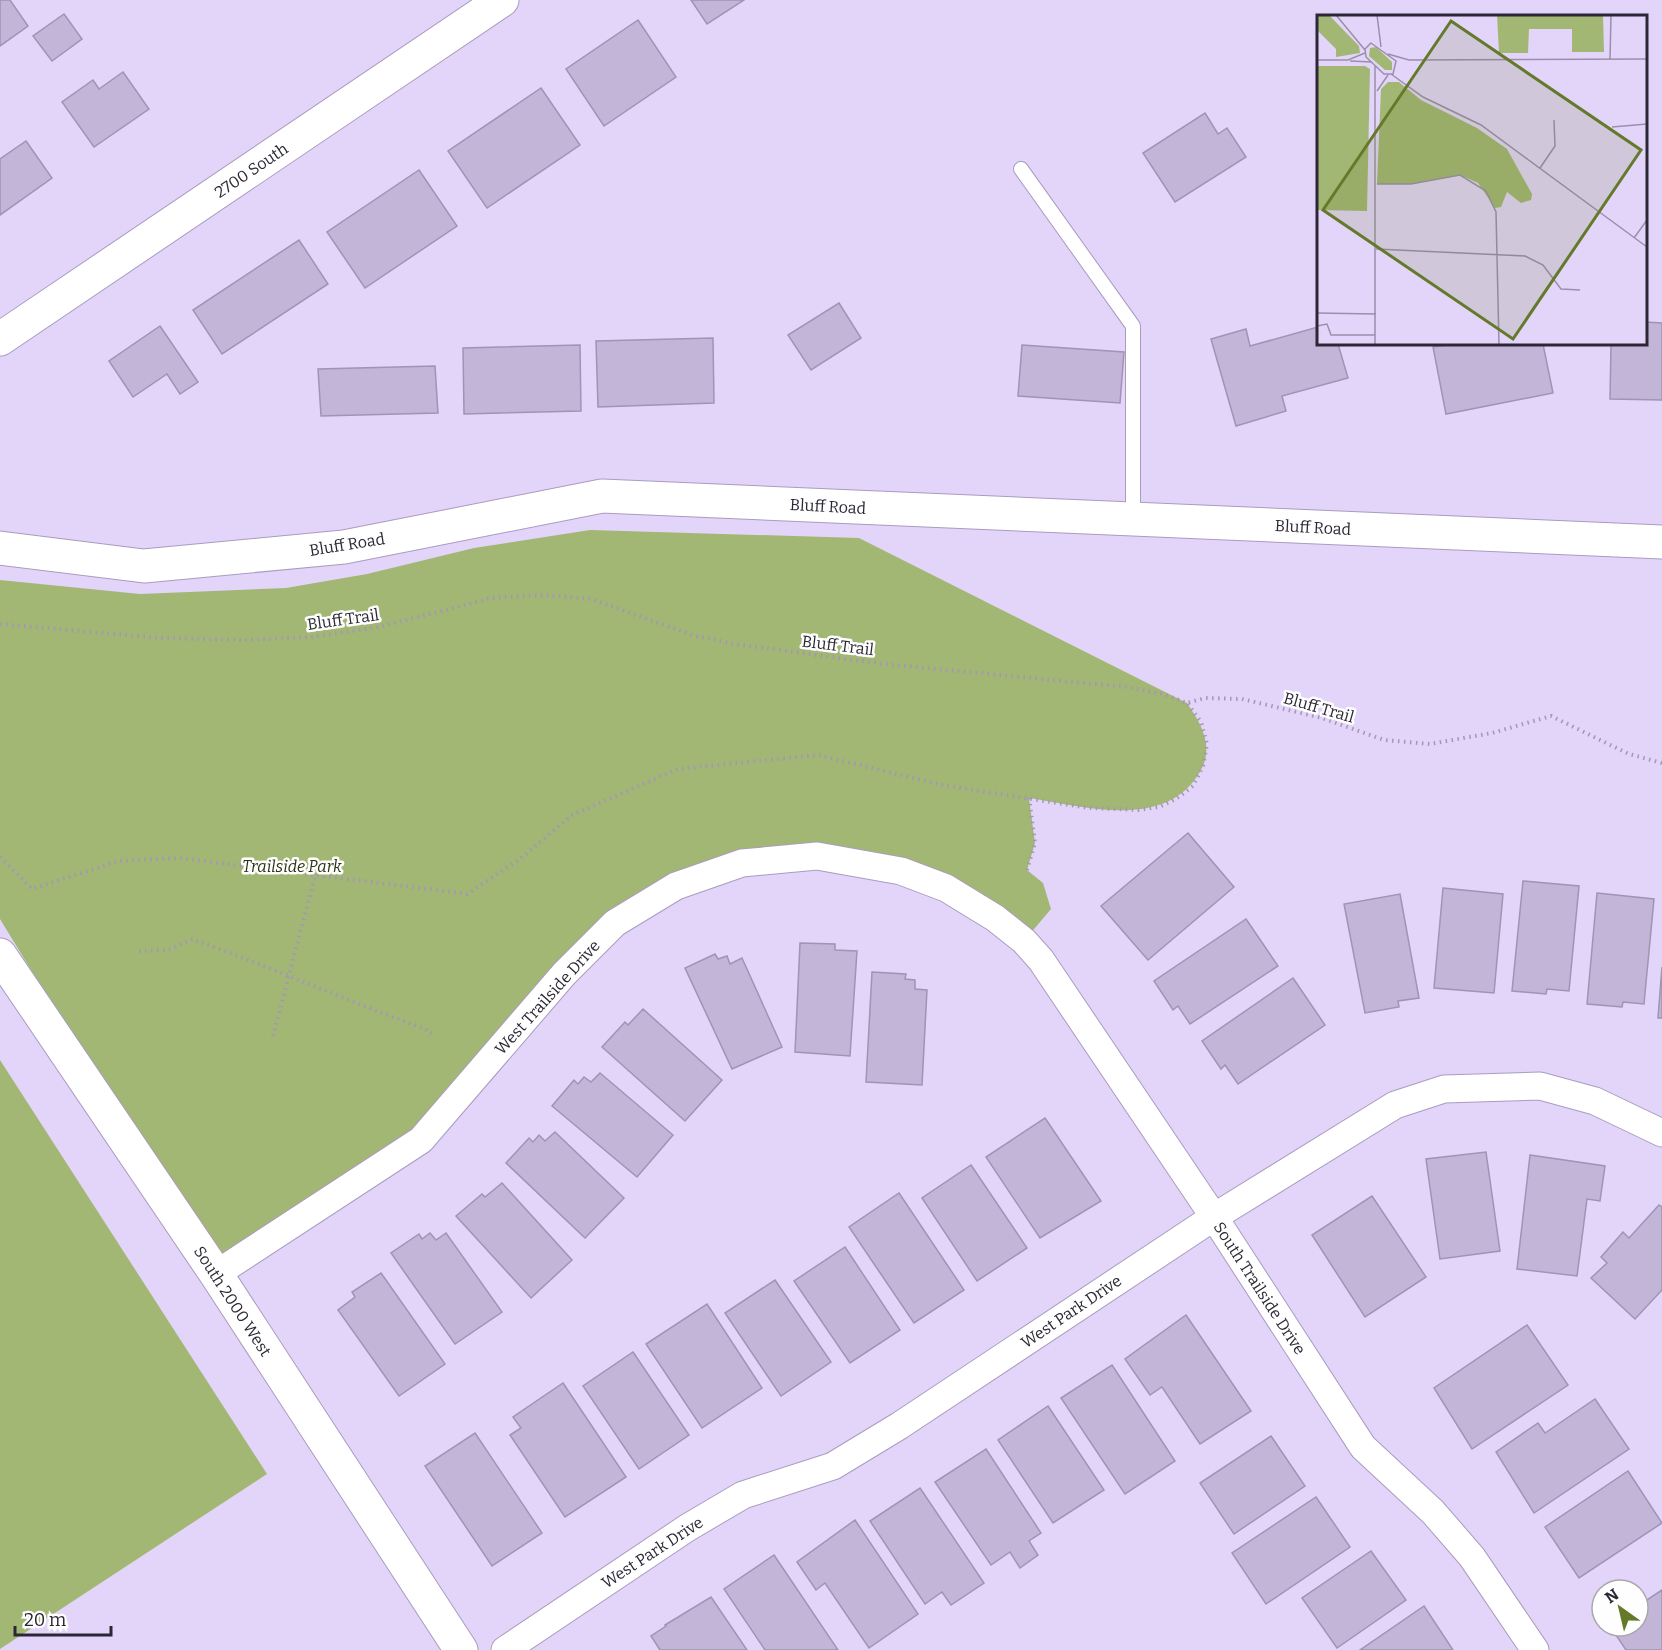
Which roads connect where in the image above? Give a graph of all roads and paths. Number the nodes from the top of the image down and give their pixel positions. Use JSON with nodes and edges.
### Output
{"nodes":[{"id":1,"x":502,"y":0,"type":"edge"},
{"id":2,"x":1021,"y":169,"type":"dead end"},
{"id":3,"x":0,"y":339,"type":"edge"},
{"id":4,"x":1133,"y":519,"type":"junction"},
{"id":5,"x":1662,"y":542,"type":"edge"},
{"id":6,"x":0,"y":548,"type":"edge"},
{"id":7,"x":0,"y":624,"type":"edge"},
{"id":8,"x":1188,"y":703,"type":"junction"},
{"id":9,"x":1662,"y":763,"type":"edge"},
{"id":10,"x":1029,"y":797,"type":"junction"},
{"id":11,"x":0,"y":857,"type":"edge"},
{"id":12,"x":1027,"y":870,"type":"dead end"},
{"id":13,"x":316,"y":873,"type":"junction"},
{"id":14,"x":994,"y":918,"type":"joint"},
{"id":15,"x":139,"y":951,"type":"dead end"},
{"id":16,"x":0,"y":955,"type":"edge"},
{"id":17,"x":289,"y":977,"type":"junction"},
{"id":18,"x":434,"y":1035,"type":"dead end"},
{"id":19,"x":273,"y":1036,"type":"dead end"},
{"id":20,"x":1662,"y":1133,"type":"edge"},
{"id":21,"x":1214,"y":1217,"type":"junction"},
{"id":22,"x":216,"y":1274,"type":"junction"},
{"id":23,"x":461,"y":1650,"type":"edge"},
{"id":24,"x":505,"y":1650,"type":"edge"},
{"id":25,"x":1535,"y":1650,"type":"edge"}],
"edges":[{"from":1,"to":3,"type":"main road","name":"2700 South"},
{"from":2,"to":4,"type":"lane"},
{"from":4,"to":5,"type":"main road","name":"Bluff Road"},
{"from":4,"to":6,"type":"main road","name":"Bluff Road"},
{"from":7,"to":8,"type":"path","name":"Bluff Trail"},
{"from":8,"to":9,"type":"path","name":"Bluff Trail"},
{"from":8,"to":10,"type":"path"},
{"from":10,"to":12,"type":"path"},
{"from":10,"to":13,"type":"path"},
{"from":11,"to":13,"type":"path"},
{"from":13,"to":17,"type":"path"},
{"from":14,"to":21,"type":"street","name":"South Trailside Drive"},
{"from":14,"to":22,"type":"street","name":"West Trailside Drive"},
{"from":15,"to":17,"type":"path"},
{"from":16,"to":22,"type":"main road","name":"South 2000 West"},
{"from":17,"to":18,"type":"path"},
{"from":17,"to":19,"type":"path"},
{"from":20,"to":21,"type":"street","name":"West Park Drive"},
{"from":21,"to":24,"type":"street","name":"West Park Drive"},
{"from":21,"to":25,"type":"street","name":"South Trailside Drive"},
{"from":22,"to":23,"type":"main road","name":"South 2000 West"}]}
